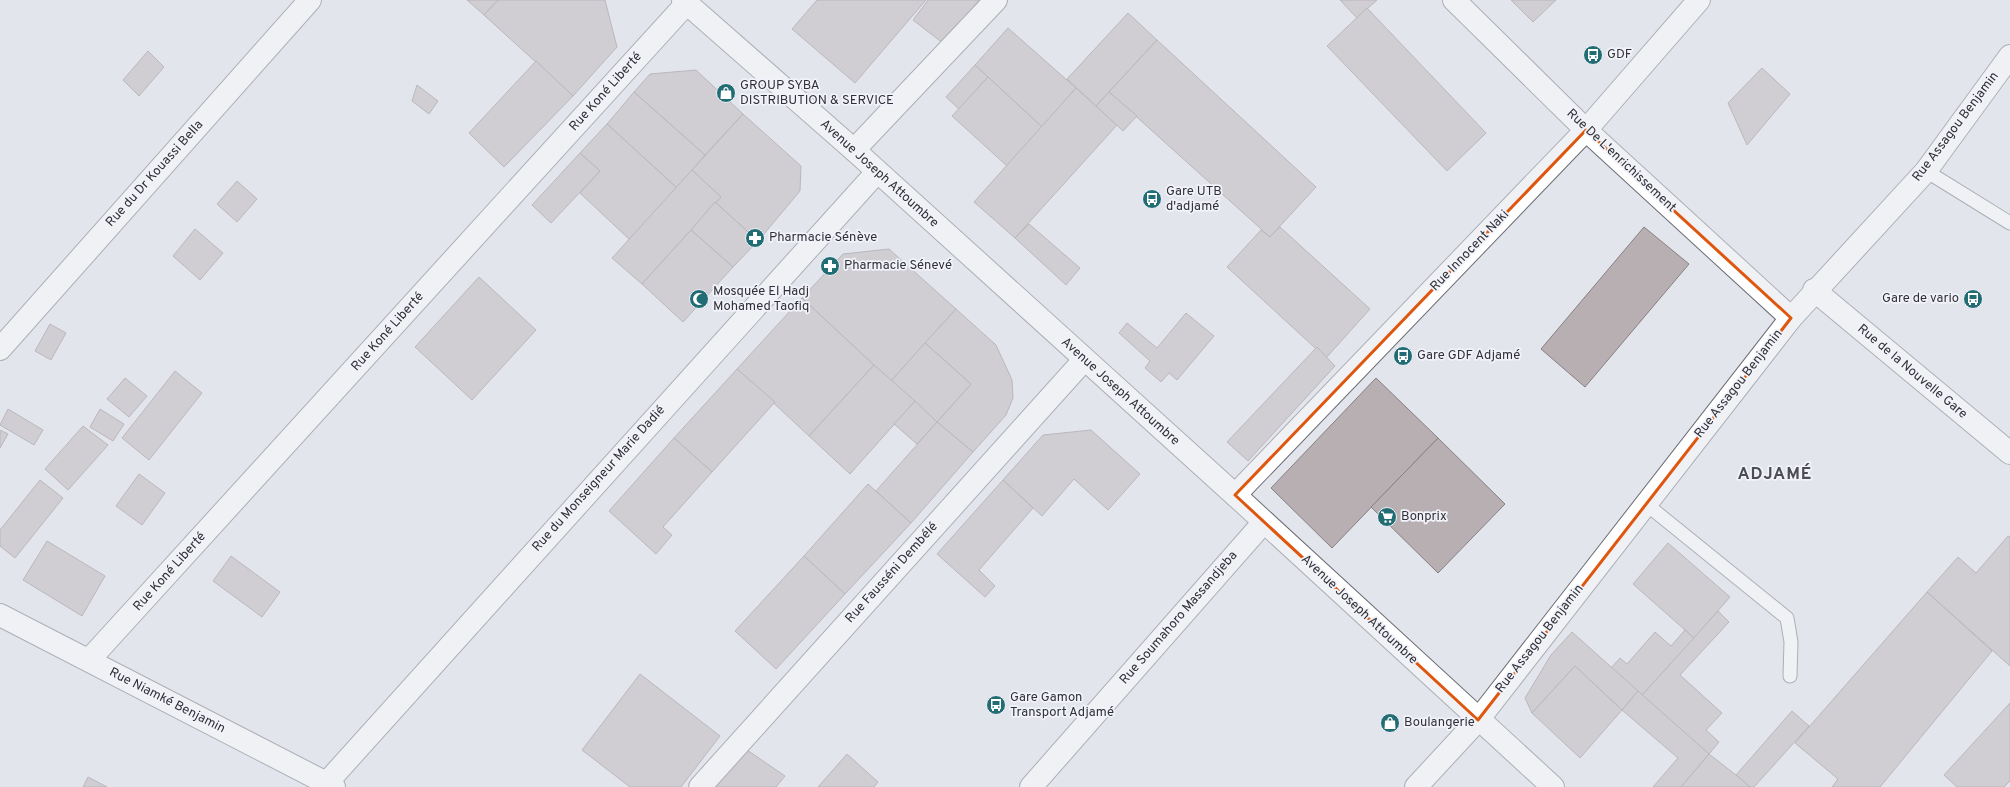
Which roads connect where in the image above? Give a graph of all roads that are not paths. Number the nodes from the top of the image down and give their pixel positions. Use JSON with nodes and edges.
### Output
{"nodes":[{"id":1,"x":310,"y":0,"type":"edge"},
{"id":2,"x":996,"y":0,"type":"edge"},
{"id":3,"x":1454,"y":0,"type":"edge"},
{"id":4,"x":1699,"y":0,"type":"edge"},
{"id":5,"x":685,"y":2,"type":"edge"},
{"id":6,"x":2010,"y":56,"type":"edge"},
{"id":7,"x":1586,"y":130,"type":"junction"},
{"id":8,"x":854,"y":150,"type":"junction"},
{"id":9,"x":1926,"y":171,"type":"junction"},
{"id":10,"x":877,"y":172,"type":"junction"},
{"id":11,"x":2010,"y":223,"type":"edge"},
{"id":12,"x":1814,"y":290,"type":"junction"},
{"id":13,"x":1791,"y":318,"type":"junction"},
{"id":14,"x":0,"y":349,"type":"edge"},
{"id":15,"x":1084,"y":360,"type":"junction"},
{"id":16,"x":2010,"y":453,"type":"edge"},
{"id":17,"x":1235,"y":495,"type":"junction"},
{"id":18,"x":1646,"y":504,"type":"junction"},
{"id":19,"x":1264,"y":522,"type":"junction"},
{"id":20,"x":0,"y":615,"type":"edge"},
{"id":21,"x":89,"y":660,"type":"junction"},
{"id":22,"x":1790,"y":676,"type":"dead end"},
{"id":23,"x":1478,"y":720,"type":"junction"},
{"id":24,"x":327,"y":786,"type":"edge"},
{"id":25,"x":700,"y":787,"type":"edge"},
{"id":26,"x":1031,"y":787,"type":"edge"},
{"id":27,"x":1416,"y":787,"type":"edge"},
{"id":28,"x":1553,"y":787,"type":"edge"}],
"edges":[{"from":1,"to":14,"type":"street","name":"Rue du Dr Kouassi Bella"},
{"from":2,"to":8,"type":"street"},
{"from":3,"to":7,"type":"street","name":"Rue De L'enrichissement"},
{"from":4,"to":7,"type":"street","name":"Rue Innocent Naki"},
{"from":5,"to":8,"type":"street","name":"Avenue Joseph Attoumbre"},
{"from":5,"to":21,"type":"street","name":"Rue Koné Liberté"},
{"from":6,"to":9,"type":"street","name":"Rue Assagou Benjamin"},
{"from":7,"to":13,"type":"street","name":"Rue De L'enrichissement"},
{"from":7,"to":17,"type":"street","name":"Rue Innocent Naki"},
{"from":8,"to":10,"type":"street","name":"Avenue Joseph Attoumbre"},
{"from":9,"to":11,"type":"lane"},
{"from":9,"to":12,"type":"street","name":"Rue Assagou Benjamin"},
{"from":10,"to":15,"type":"street","name":"Avenue Joseph Attoumbre"},
{"from":10,"to":24,"type":"street","name":"Rue du Monseigneur Marie Dadié"},
{"from":12,"to":13,"type":"street","name":"Rue Assagou Benjamin"},
{"from":12,"to":16,"type":"street","name":"Rue de la Nouvelle Gare"},
{"from":13,"to":18,"type":"street","name":"Rue Assagou Benjamin"},
{"from":15,"to":17,"type":"street","name":"Avenue Joseph Attoumbre"},
{"from":15,"to":25,"type":"street","name":"Rue Fausséni Dembélé"},
{"from":17,"to":19,"type":"street","name":"Avenue Joseph Attoumbre"},
{"from":18,"to":22,"type":"lane"},
{"from":18,"to":23,"type":"street","name":"Rue Assagou Benjamin"},
{"from":19,"to":23,"type":"street","name":"Avenue Joseph Attoumbre"},
{"from":19,"to":26,"type":"street","name":"Rue Soumahoro Massandjeba"},
{"from":20,"to":21,"type":"street","name":"Rue Niamké Benjamin"},
{"from":21,"to":24,"type":"street","name":"Rue Niamké Benjamin"},
{"from":23,"to":27,"type":"street","name":"Rue Assagou Benjamin"},
{"from":23,"to":28,"type":"street","name":"Avenue Joseph Attoumbre"}]}
